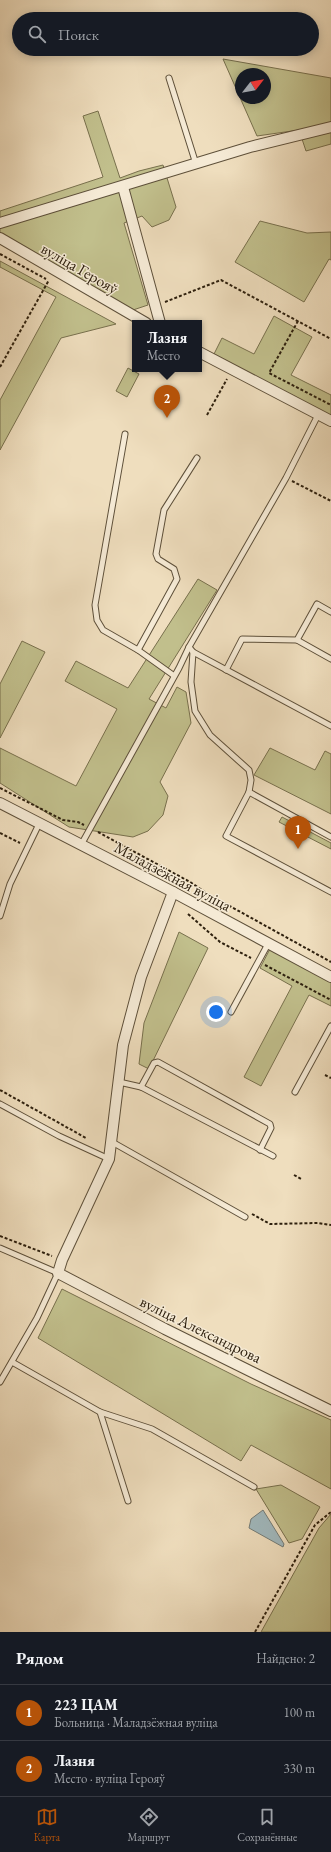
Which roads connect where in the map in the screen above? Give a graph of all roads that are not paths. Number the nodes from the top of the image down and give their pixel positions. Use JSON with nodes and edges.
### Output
{"nodes":[{"id":1,"x":169,"y":78,"type":"dead end"},
{"id":2,"x":331,"y":126,"type":"edge"},
{"id":3,"x":196,"y":164,"type":"junction"},
{"id":4,"x":123,"y":187,"type":"junction"},
{"id":5,"x":0,"y":223,"type":"edge"},
{"id":6,"x":0,"y":238,"type":"edge"},
{"id":7,"x":141,"y":320,"type":"edge"},
{"id":8,"x":159,"y":320,"type":"edge"},
{"id":9,"x":202,"y":354,"type":"edge"},
{"id":10,"x":318,"y":415,"type":"junction"},
{"id":11,"x":331,"y":421,"type":"edge"},
{"id":12,"x":125,"y":434,"type":"dead end"},
{"id":13,"x":197,"y":458,"type":"dead end"},
{"id":14,"x":331,"y":612,"type":"edge"},
{"id":15,"x":297,"y":640,"type":"junction"},
{"id":16,"x":188,"y":647,"type":"junction"},
{"id":17,"x":138,"y":650,"type":"junction"},
{"id":18,"x":193,"y":652,"type":"junction"},
{"id":19,"x":331,"y":659,"type":"edge"},
{"id":20,"x":226,"y":670,"type":"junction"},
{"id":21,"x":173,"y":676,"type":"junction"},
{"id":22,"x":331,"y":726,"type":"edge"},
{"id":23,"x":249,"y":792,"type":"junction"},
{"id":24,"x":0,"y":803,"type":"edge"},
{"id":25,"x":39,"y":824,"type":"junction"},
{"id":26,"x":331,"y":837,"type":"edge"},
{"id":27,"x":81,"y":845,"type":"junction"},
{"id":28,"x":173,"y":892,"type":"junction"},
{"id":29,"x":331,"y":892,"type":"edge"},
{"id":30,"x":2,"y":900,"type":"edge"},
{"id":31,"x":0,"y":916,"type":"edge"},
{"id":32,"x":268,"y":944,"type":"junction"},
{"id":33,"x":331,"y":977,"type":"edge"},
{"id":34,"x":231,"y":1012,"type":"dead end"},
{"id":35,"x":331,"y":1026,"type":"edge"},
{"id":36,"x":119,"y":1082,"type":"junction"},
{"id":37,"x":141,"y":1087,"type":"junction"},
{"id":38,"x":295,"y":1092,"type":"dead end"},
{"id":39,"x":0,"y":1104,"type":"edge"},
{"id":40,"x":112,"y":1142,"type":"junction"},
{"id":41,"x":260,"y":1150,"type":"junction"},
{"id":42,"x":273,"y":1156,"type":"dead end"},
{"id":43,"x":109,"y":1159,"type":"junction"},
{"id":44,"x":245,"y":1217,"type":"dead end"},
{"id":45,"x":0,"y":1248,"type":"edge"},
{"id":46,"x":58,"y":1274,"type":"junction"},
{"id":47,"x":12,"y":1362,"type":"junction"},
{"id":48,"x":0,"y":1382,"type":"edge"},
{"id":49,"x":331,"y":1411,"type":"edge"},
{"id":50,"x":100,"y":1412,"type":"junction"},
{"id":51,"x":254,"y":1487,"type":"dead end"},
{"id":52,"x":128,"y":1501,"type":"dead end"}],
"edges":[{"from":1,"to":3,"type":"lane"},
{"from":2,"to":3,"type":"street"},
{"from":3,"to":4,"type":"street"},
{"from":4,"to":5,"type":"street"},
{"from":4,"to":8,"type":"street"},
{"from":6,"to":7,"type":"street","name":"вуліца Герояў"},
{"from":9,"to":10,"type":"street"},
{"from":10,"to":11,"type":"street"},
{"from":10,"to":16,"type":"lane"},
{"from":12,"to":17,"type":"lane"},
{"from":13,"to":17,"type":"lane"},
{"from":14,"to":15,"type":"lane"},
{"from":15,"to":19,"type":"lane"},
{"from":15,"to":20,"type":"lane"},
{"from":16,"to":18,"type":"lane"},
{"from":16,"to":21,"type":"lane"},
{"from":17,"to":21,"type":"lane"},
{"from":18,"to":20,"type":"lane"},
{"from":18,"to":23,"type":"lane"},
{"from":20,"to":22,"type":"lane"},
{"from":21,"to":27,"type":"lane"},
{"from":23,"to":26,"type":"lane"},
{"from":23,"to":29,"type":"lane"},
{"from":24,"to":25,"type":"street","name":"Маладзёжная вуліца"},
{"from":25,"to":27,"type":"street","name":"Маладзёжная вуліца"},
{"from":25,"to":30,"type":"lane"},
{"from":27,"to":28,"type":"street","name":"Маладзёжная вуліца"},
{"from":28,"to":32,"type":"street","name":"Маладзёжная вуліца"},
{"from":28,"to":36,"type":"street"},
{"from":30,"to":31,"type":"lane"},
{"from":32,"to":33,"type":"street","name":"Маладзёжная вуліца"},
{"from":32,"to":34,"type":"lane"},
{"from":35,"to":38,"type":"lane"},
{"from":36,"to":37,"type":"lane"},
{"from":36,"to":40,"type":"street"},
{"from":37,"to":41,"type":"lane"},
{"from":37,"to":41,"type":"lane"},
{"from":39,"to":43,"type":"lane"},
{"from":40,"to":43,"type":"street"},
{"from":40,"to":44,"type":"lane"},
{"from":41,"to":42,"type":"lane"},
{"from":43,"to":46,"type":"street"},
{"from":45,"to":46,"type":"lane"},
{"from":46,"to":47,"type":"lane"},
{"from":46,"to":49,"type":"street","name":"вуліца Александрова"},
{"from":47,"to":48,"type":"lane"},
{"from":47,"to":50,"type":"lane"},
{"from":50,"to":51,"type":"lane"},
{"from":50,"to":52,"type":"lane"}]}
